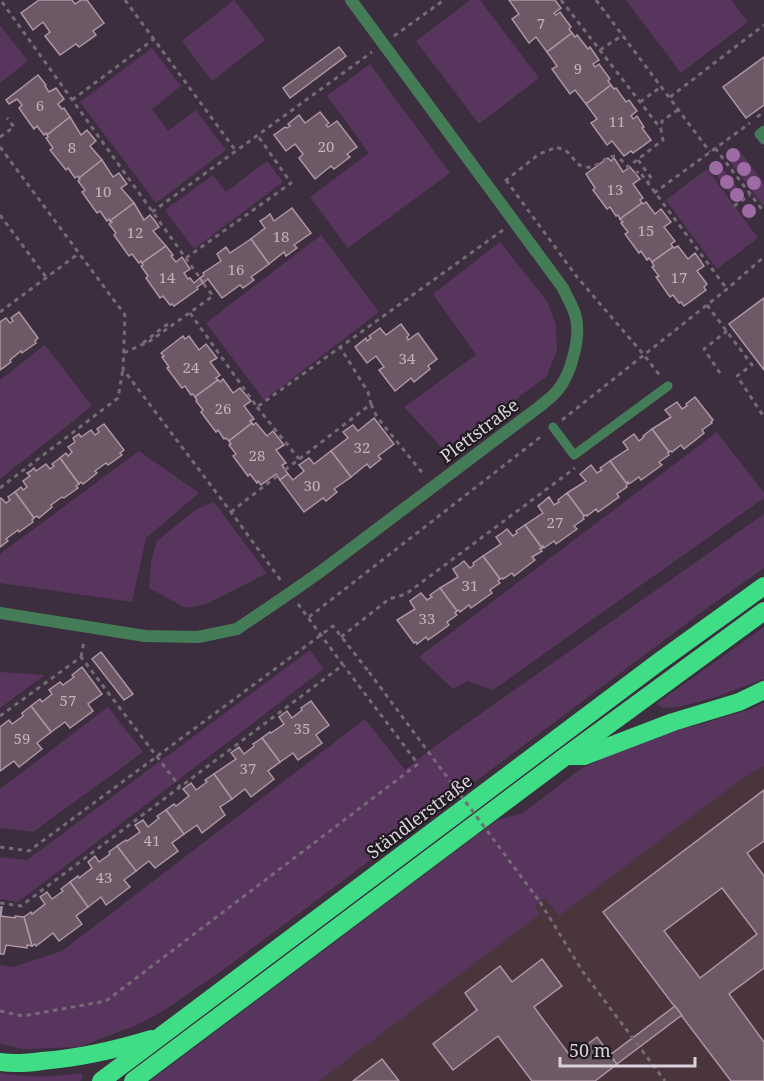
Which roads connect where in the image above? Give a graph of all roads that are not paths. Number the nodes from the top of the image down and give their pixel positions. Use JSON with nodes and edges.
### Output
{"nodes":[{"id":1,"x":351,"y":0,"type":"edge"},
{"id":2,"x":764,"y":130,"type":"edge"},
{"id":3,"x":764,"y":140,"type":"edge"},
{"id":4,"x":668,"y":386,"type":"road end"},
{"id":5,"x":553,"y":427,"type":"road end"},
{"id":6,"x":764,"y":586,"type":"edge"},
{"id":7,"x":764,"y":611,"type":"edge"},
{"id":8,"x":0,"y":613,"type":"edge"},
{"id":9,"x":764,"y":690,"type":"edge"},
{"id":10,"x":566,"y":756,"type":"junction"},
{"id":11,"x":161,"y":1036,"type":"junction"},
{"id":12,"x":0,"y":1062,"type":"edge"},
{"id":13,"x":101,"y":1081,"type":"edge"},
{"id":14,"x":133,"y":1081,"type":"edge"}],
"edges":[{"from":1,"to":8,"type":"street","name":"Plettstraße"},
{"from":2,"to":3,"type":"lane"},
{"from":4,"to":5,"type":"lane"},
{"from":6,"to":11,"type":"highway","name":"Ständlerstraße"},
{"from":7,"to":10,"type":"highway"},
{"from":9,"to":10,"type":"highway"},
{"from":10,"to":14,"type":"highway"},
{"from":11,"to":12,"type":"highway"},
{"from":11,"to":13,"type":"highway","name":"Ständlerstraße"}]}
